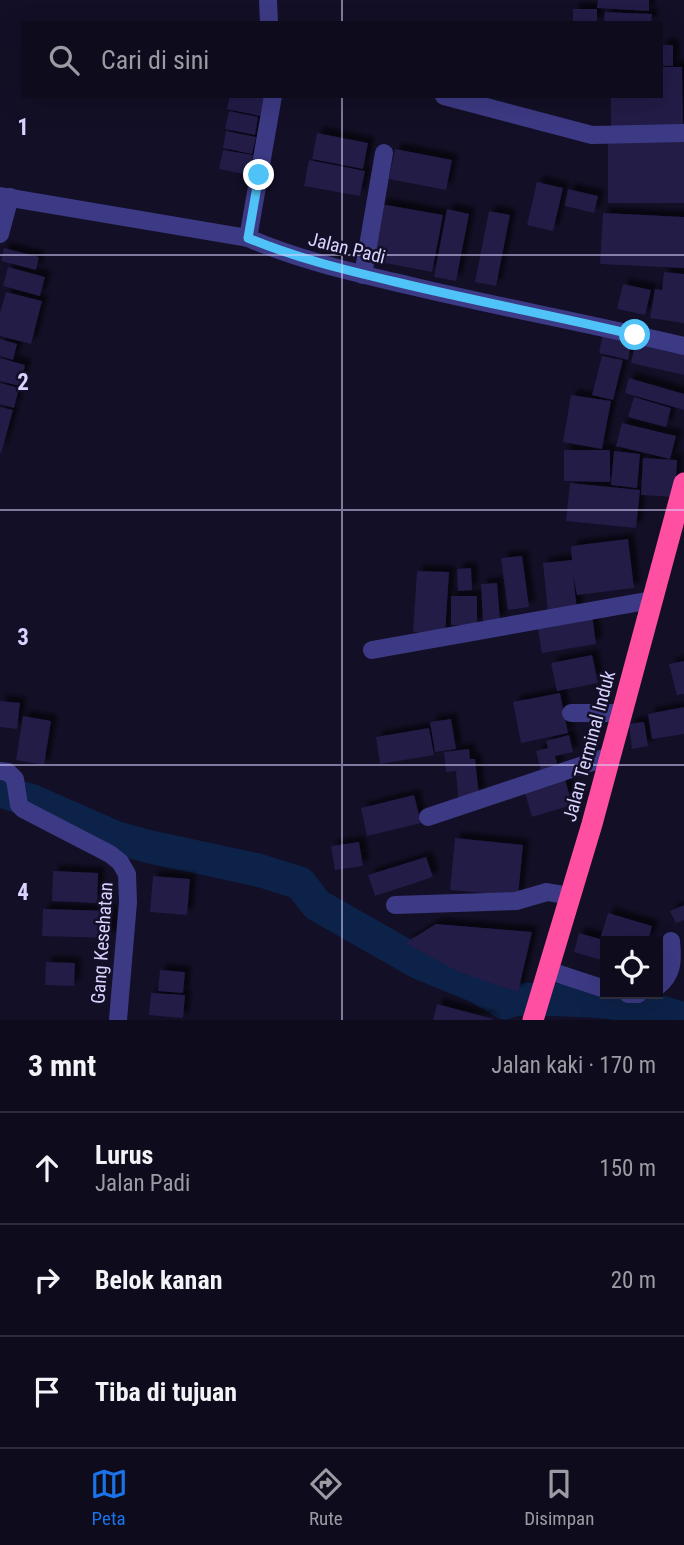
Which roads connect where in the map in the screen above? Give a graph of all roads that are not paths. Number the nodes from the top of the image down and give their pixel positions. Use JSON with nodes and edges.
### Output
{"nodes":[{"id":1,"x":268,"y":0,"type":"edge"},
{"id":2,"x":269,"y":21,"type":"edge"},
{"id":3,"x":272,"y":98,"type":"edge"},
{"id":4,"x":452,"y":98,"type":"edge"},
{"id":5,"x":684,"y":133,"type":"edge"},
{"id":6,"x":384,"y":153,"type":"dead end"},
{"id":7,"x":5,"y":196,"type":"edge"},
{"id":8,"x":0,"y":234,"type":"edge"},
{"id":9,"x":248,"y":238,"type":"junction"},
{"id":10,"x":363,"y":275,"type":"junction"},
{"id":11,"x":684,"y":346,"type":"edge"},
{"id":12,"x":684,"y":483,"type":"edge"},
{"id":13,"x":652,"y":600,"type":"junction"},
{"id":14,"x":372,"y":650,"type":"dead end"},
{"id":15,"x":571,"y":713,"type":"dead end"},
{"id":16,"x":622,"y":713,"type":"junction"},
{"id":17,"x":610,"y":756,"type":"junction"},
{"id":18,"x":8,"y":775,"type":"edge"},
{"id":19,"x":428,"y":817,"type":"dead end"},
{"id":20,"x":570,"y":896,"type":"junction"},
{"id":21,"x":395,"y":905,"type":"dead end"},
{"id":22,"x":671,"y":941,"type":"dead end"},
{"id":23,"x":546,"y":973,"type":"junction"},
{"id":24,"x":663,"y":981,"type":"edge"},
{"id":25,"x":600,"y":988,"type":"edge"},
{"id":26,"x":535,"y":1012,"type":"edge"},
{"id":27,"x":118,"y":1020,"type":"edge"}],
"edges":[{"from":1,"to":2,"type":"street"},
{"from":3,"to":9,"type":"street"},
{"from":4,"to":5,"type":"street"},
{"from":6,"to":10,"type":"street"},
{"from":7,"to":8,"type":"street"},
{"from":7,"to":9,"type":"street","name":"Jalan Padi"},
{"from":9,"to":10,"type":"street","name":"Jalan Padi"},
{"from":10,"to":11,"type":"street","name":"Jalan Padi"},
{"from":12,"to":13,"type":"highway","name":"Jalan Terminal Induk"},
{"from":13,"to":14,"type":"street"},
{"from":13,"to":16,"type":"highway","name":"Jalan Terminal Induk"},
{"from":15,"to":16,"type":"street"},
{"from":16,"to":17,"type":"highway","name":"Jalan Terminal Induk"},
{"from":17,"to":19,"type":"street"},
{"from":17,"to":20,"type":"highway","name":"Jalan Terminal Induk"},
{"from":18,"to":27,"type":"street","name":"Gang Kesehatan"},
{"from":20,"to":21,"type":"street"},
{"from":20,"to":23,"type":"highway","name":"Jalan Terminal Induk"},
{"from":22,"to":24,"type":"street"},
{"from":23,"to":25,"type":"street"},
{"from":23,"to":26,"type":"highway","name":"Jalan Terminal Induk"}]}
